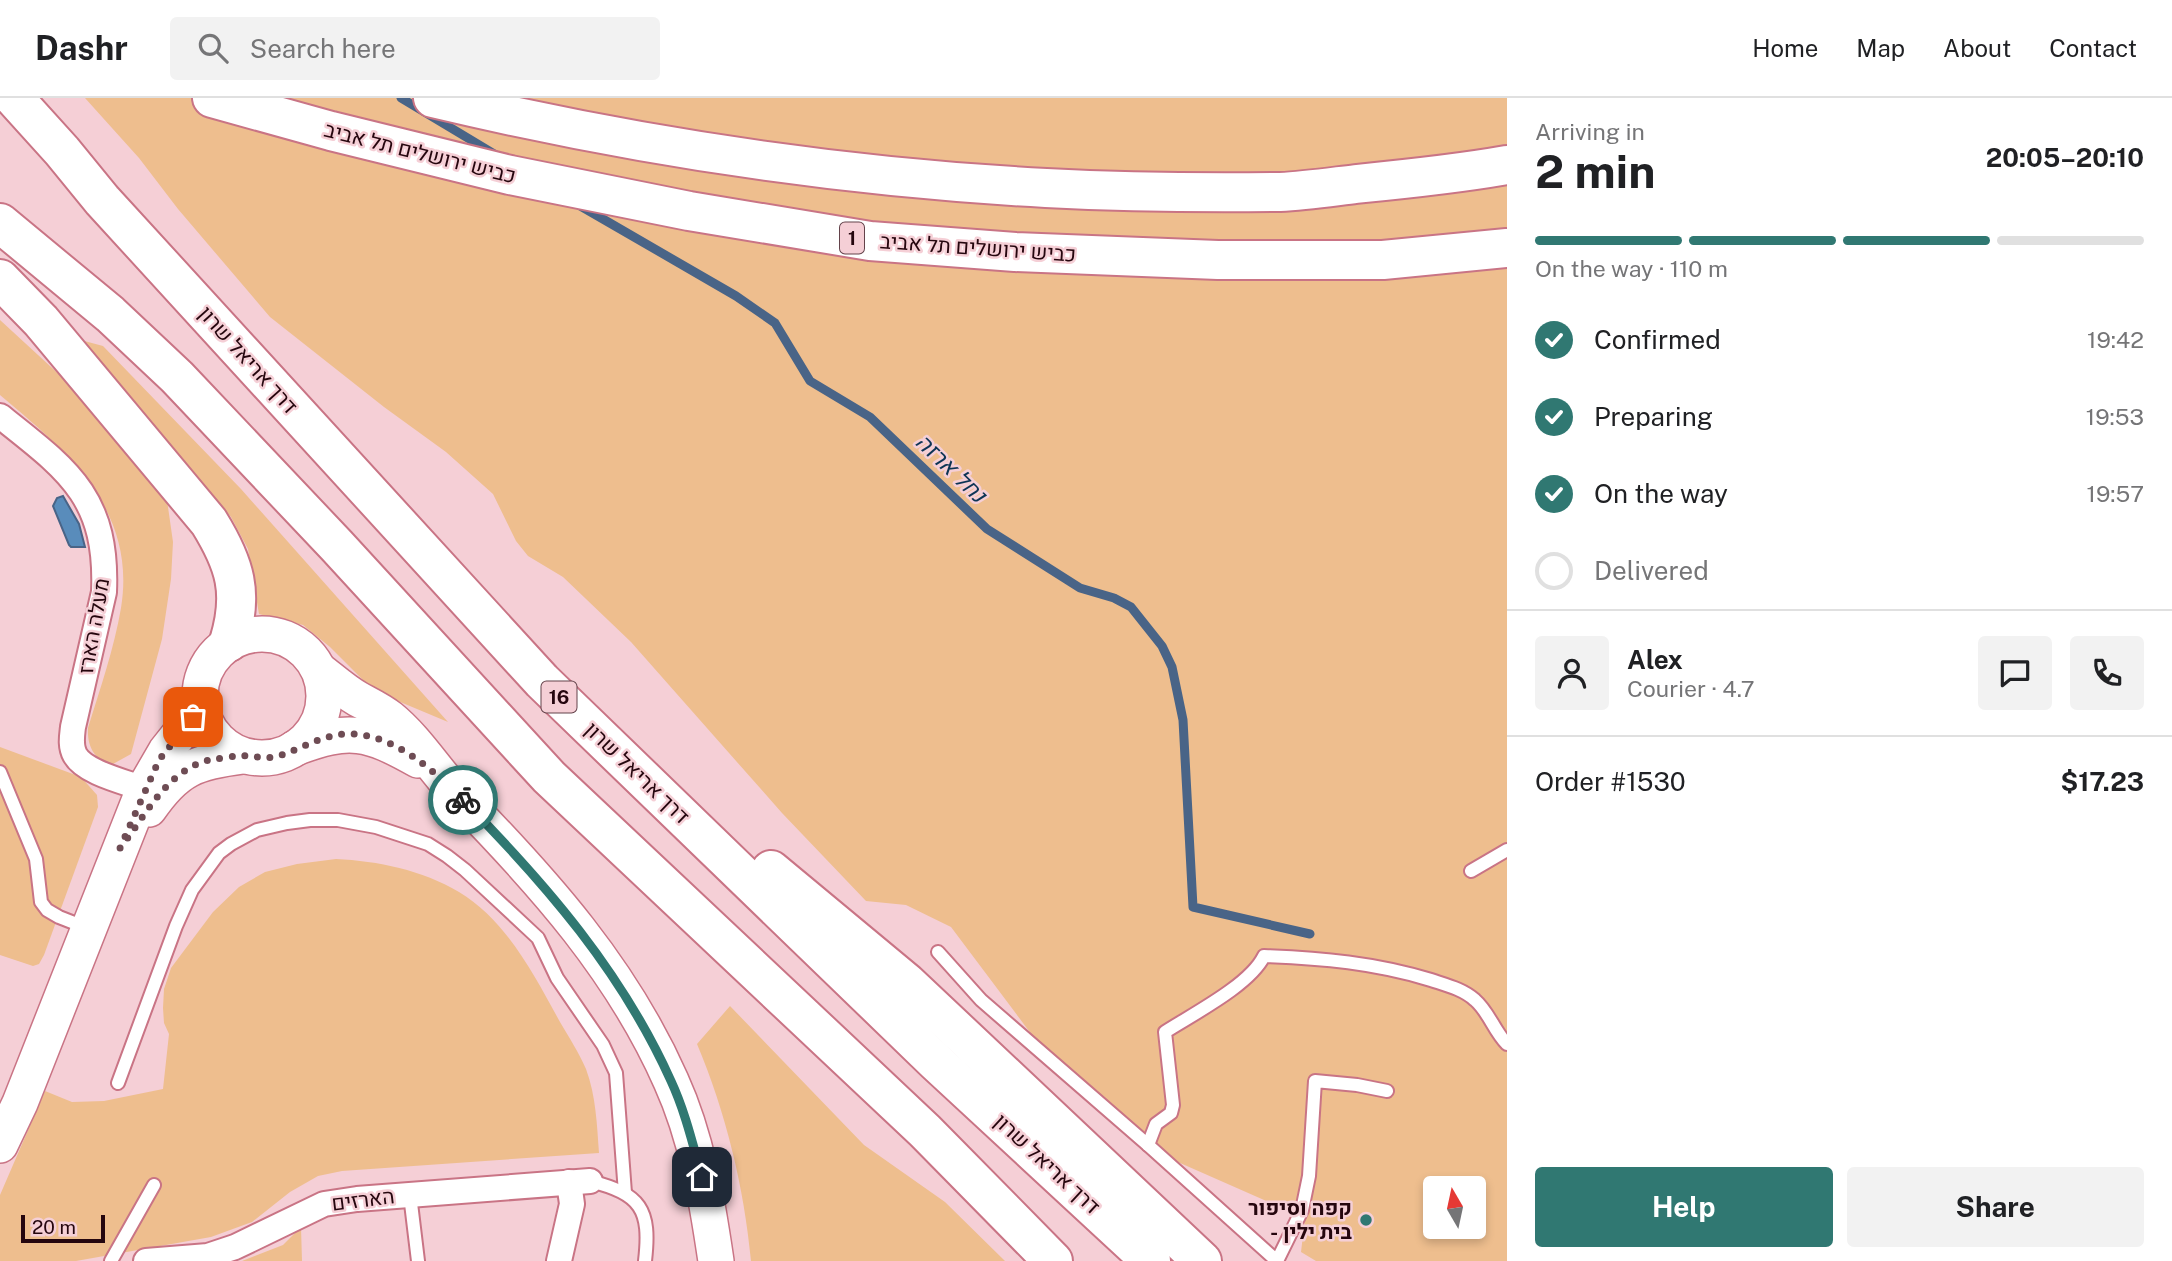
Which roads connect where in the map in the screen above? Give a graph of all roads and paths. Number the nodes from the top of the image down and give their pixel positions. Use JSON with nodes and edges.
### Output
{"nodes":[{"id":1,"x":14,"y":98,"type":"edge"},
{"id":2,"x":212,"y":98,"type":"edge"},
{"id":3,"x":433,"y":98,"type":"edge"},
{"id":4,"x":1507,"y":165,"type":"edge"},
{"id":5,"x":0,"y":223,"type":"edge"},
{"id":6,"x":1507,"y":247,"type":"edge"},
{"id":7,"x":0,"y":279,"type":"edge"},
{"id":8,"x":0,"y":415,"type":"edge"},
{"id":9,"x":229,"y":642,"type":"junction"},
{"id":10,"x":319,"y":670,"type":"junction"},
{"id":11,"x":538,"y":677,"type":"junction"},
{"id":12,"x":199,"y":700,"type":"junction"},
{"id":13,"x":295,"y":748,"type":"junction"},
{"id":14,"x":243,"y":756,"type":"junction"},
{"id":15,"x":0,"y":772,"type":"edge"},
{"id":16,"x":450,"y":787,"type":"junction"},
{"id":17,"x":145,"y":789,"type":"junction"},
{"id":18,"x":120,"y":848,"type":"junction"},
{"id":19,"x":1507,"y":850,"type":"edge"},
{"id":20,"x":1471,"y":872,"type":"dead end"},
{"id":21,"x":88,"y":928,"type":"junction"},
{"id":22,"x":938,"y":952,"type":"dead end"},
{"id":23,"x":1507,"y":1044,"type":"edge"},
{"id":24,"x":118,"y":1083,"type":"dead end"},
{"id":25,"x":1387,"y":1091,"type":"dead end"},
{"id":26,"x":0,"y":1145,"type":"edge"},
{"id":27,"x":1149,"y":1145,"type":"junction"},
{"id":28,"x":580,"y":1181,"type":"junction"},
{"id":29,"x":154,"y":1185,"type":"dead end"},
{"id":30,"x":625,"y":1193,"type":"junction"},
{"id":31,"x":410,"y":1195,"type":"junction"},
{"id":32,"x":111,"y":1261,"type":"edge"},
{"id":33,"x":146,"y":1261,"type":"edge"},
{"id":34,"x":418,"y":1261,"type":"edge"},
{"id":35,"x":559,"y":1261,"type":"edge"},
{"id":36,"x":645,"y":1261,"type":"edge"},
{"id":37,"x":716,"y":1261,"type":"edge"},
{"id":38,"x":1053,"y":1261,"type":"edge"},
{"id":39,"x":1151,"y":1261,"type":"edge"},
{"id":40,"x":1202,"y":1261,"type":"edge"},
{"id":41,"x":1277,"y":1261,"type":"edge"}],
"edges":[{"from":1,"to":11,"type":"highway","name":"דרך אריאל שרון","number":"16"},
{"from":2,"to":6,"type":"highway","name":"כביש ירושלים תל אביב","number":"1"},
{"from":3,"to":4,"type":"highway"},
{"from":5,"to":38,"type":"highway"},
{"from":7,"to":9,"type":"highway"},
{"from":8,"to":17,"type":"street","name":"מעלה הארז"},
{"from":9,"to":10,"type":"main road"},
{"from":9,"to":12,"type":"main road"},
{"from":10,"to":13,"type":"main road"},
{"from":10,"to":16,"type":"main road"},
{"from":11,"to":39,"type":"highway","name":"דרך אריאל שרון","number":"16"},
{"from":11,"to":40,"type":"highway"},
{"from":12,"to":14,"type":"main road"},
{"from":12,"to":17,"type":"main road"},
{"from":13,"to":14,"type":"main road"},
{"from":13,"to":16,"type":"main road"},
{"from":14,"to":18,"type":"main road"},
{"from":15,"to":21,"type":"lane"},
{"from":16,"to":37,"type":"main road"},
{"from":17,"to":18,"type":"main road"},
{"from":18,"to":21,"type":"main road"},
{"from":19,"to":20,"type":"lane"},
{"from":21,"to":26,"type":"main road"},
{"from":22,"to":27,"type":"lane"},
{"from":23,"to":27,"type":"lane"},
{"from":24,"to":30,"type":"lane"},
{"from":25,"to":41,"type":"lane"},
{"from":27,"to":41,"type":"lane"},
{"from":28,"to":30,"type":"lane"},
{"from":28,"to":31,"type":"street","name":"הארזים"},
{"from":28,"to":35,"type":"street"},
{"from":29,"to":32,"type":"lane"},
{"from":30,"to":36,"type":"lane"},
{"from":31,"to":33,"type":"street","name":"הארזים"},
{"from":31,"to":34,"type":"lane"}]}
